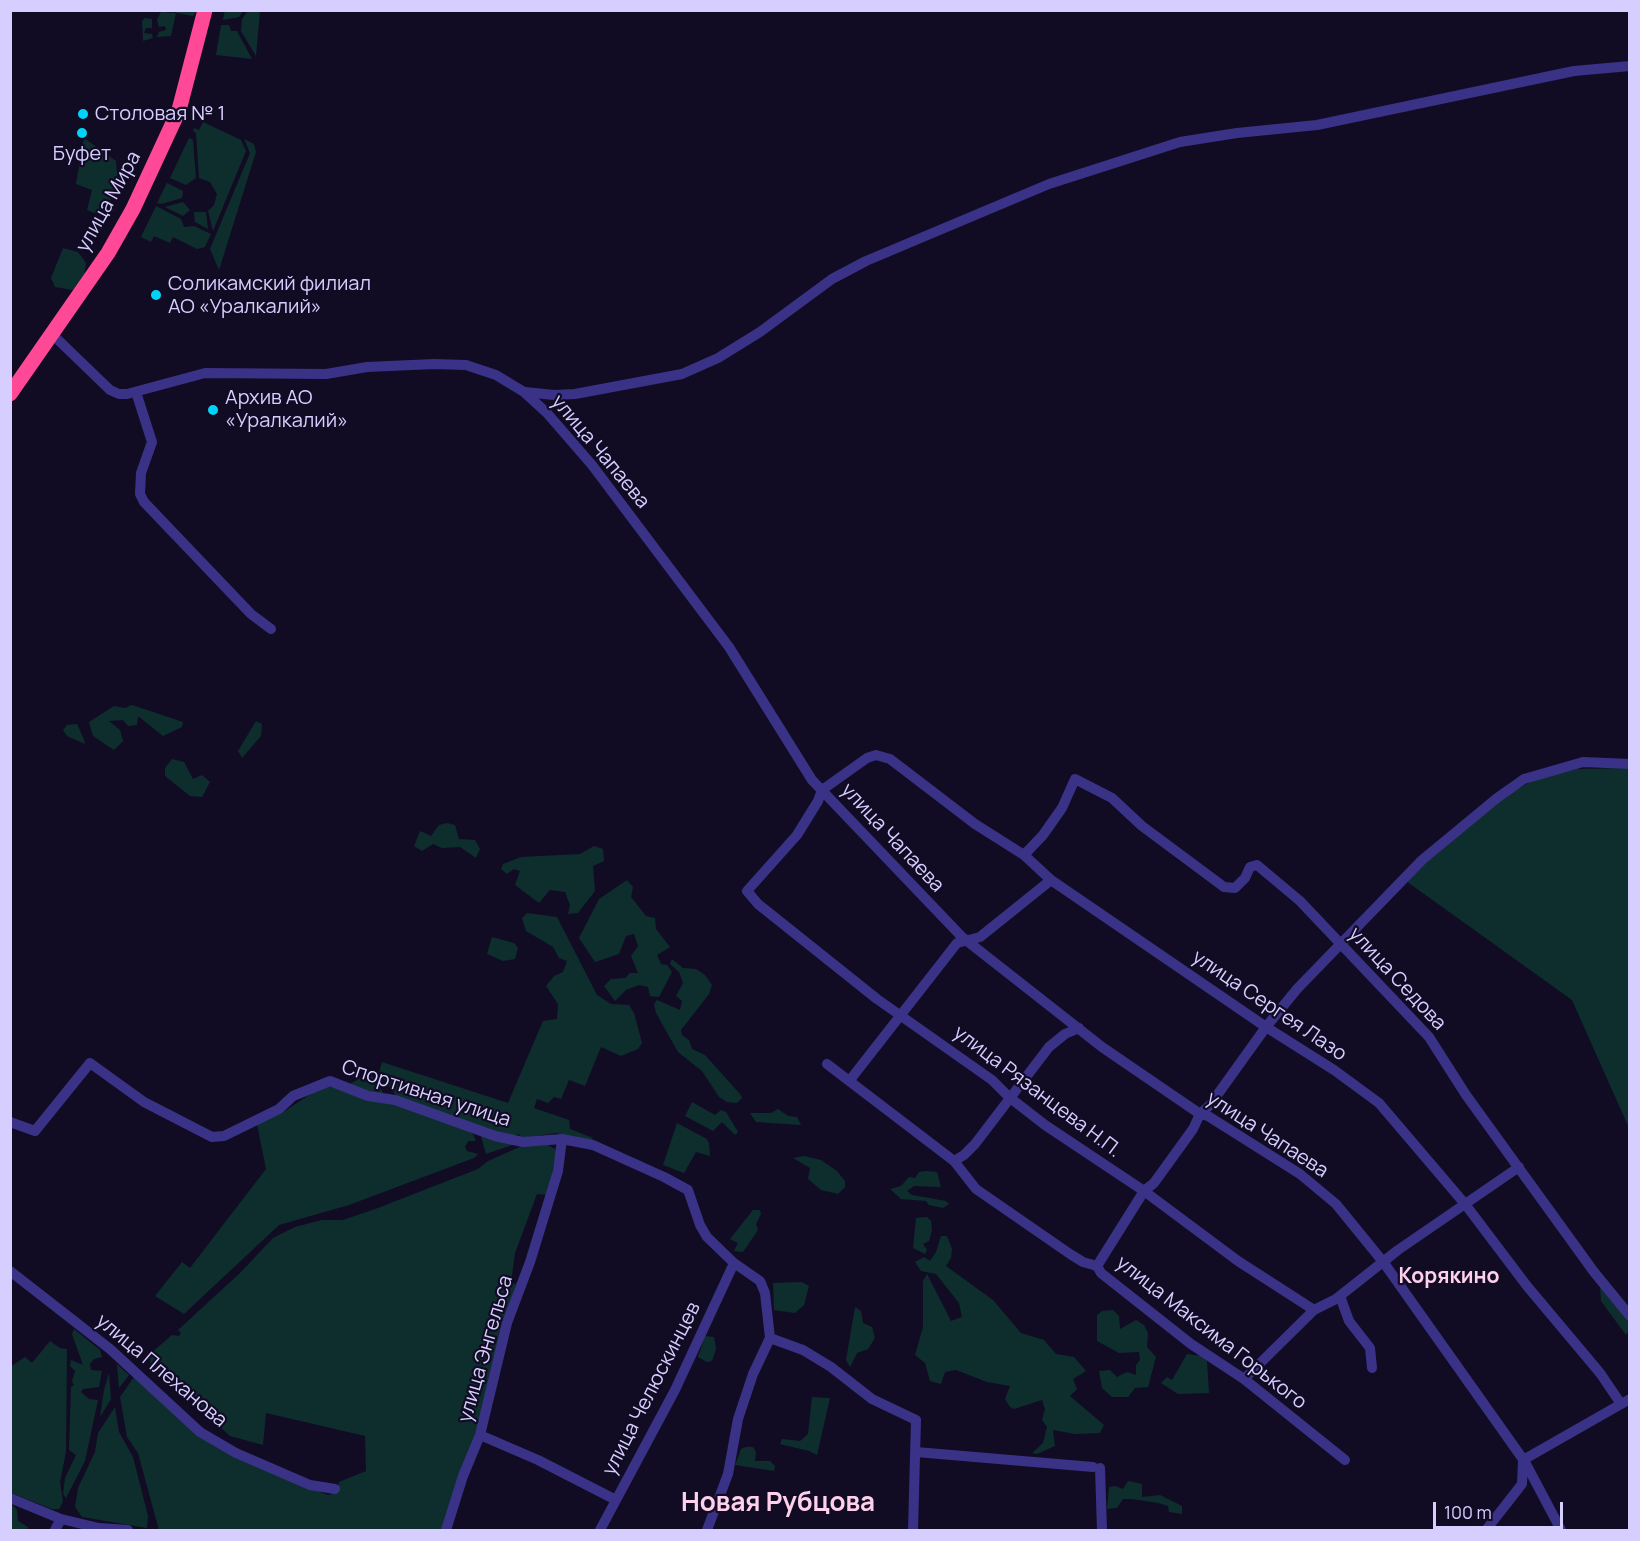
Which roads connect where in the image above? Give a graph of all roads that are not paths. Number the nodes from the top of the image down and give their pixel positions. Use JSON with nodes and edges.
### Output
{"nodes":[{"id":1,"x":205,"y":10,"type":"edge"},
{"id":2,"x":1629,"y":66,"type":"edge"},
{"id":3,"x":52,"y":334,"type":"junction"},
{"id":4,"x":136,"y":392,"type":"junction"},
{"id":5,"x":524,"y":392,"type":"junction"},
{"id":6,"x":10,"y":394,"type":"edge"},
{"id":7,"x":271,"y":629,"type":"dead end"},
{"id":8,"x":1629,"y":764,"type":"edge"},
{"id":9,"x":822,"y":790,"type":"junction"},
{"id":10,"x":1024,"y":855,"type":"junction"},
{"id":11,"x":1051,"y":880,"type":"junction"},
{"id":12,"x":967,"y":941,"type":"junction"},
{"id":13,"x":1341,"y":946,"type":"junction"},
{"id":14,"x":902,"y":1015,"type":"junction"},
{"id":15,"x":1266,"y":1027,"type":"junction"},
{"id":16,"x":1079,"y":1028,"type":"junction"},
{"id":17,"x":827,"y":1064,"type":"dead end"},
{"id":18,"x":850,"y":1080,"type":"junction"},
{"id":19,"x":1010,"y":1097,"type":"junction"},
{"id":20,"x":1200,"y":1114,"type":"junction"},
{"id":21,"x":10,"y":1122,"type":"edge"},
{"id":22,"x":562,"y":1139,"type":"junction"},
{"id":23,"x":954,"y":1161,"type":"junction"},
{"id":24,"x":1519,"y":1167,"type":"junction"},
{"id":25,"x":1144,"y":1191,"type":"junction"},
{"id":26,"x":1466,"y":1204,"type":"junction"},
{"id":27,"x":734,"y":1263,"type":"junction"},
{"id":28,"x":1384,"y":1263,"type":"junction"},
{"id":29,"x":1097,"y":1266,"type":"junction"},
{"id":30,"x":10,"y":1271,"type":"edge"},
{"id":31,"x":1340,"y":1296,"type":"junction"},
{"id":32,"x":1314,"y":1310,"type":"junction"},
{"id":33,"x":1629,"y":1316,"type":"edge"},
{"id":34,"x":770,"y":1338,"type":"junction"},
{"id":35,"x":1372,"y":1368,"type":"dead end"},
{"id":36,"x":1244,"y":1379,"type":"junction"},
{"id":37,"x":1625,"y":1401,"type":"edge"},
{"id":38,"x":480,"y":1435,"type":"junction"},
{"id":39,"x":916,"y":1452,"type":"junction"},
{"id":40,"x":1345,"y":1460,"type":"dead end"},
{"id":41,"x":1523,"y":1460,"type":"junction"},
{"id":42,"x":334,"y":1489,"type":"dead end"},
{"id":43,"x":10,"y":1498,"type":"edge"},
{"id":44,"x":616,"y":1500,"type":"junction"},
{"id":45,"x":61,"y":1519,"type":"junction"},
{"id":46,"x":55,"y":1530,"type":"edge"},
{"id":47,"x":128,"y":1530,"type":"edge"},
{"id":48,"x":446,"y":1530,"type":"edge"},
{"id":49,"x":600,"y":1530,"type":"edge"},
{"id":50,"x":707,"y":1530,"type":"edge"},
{"id":51,"x":913,"y":1530,"type":"edge"},
{"id":52,"x":1102,"y":1530,"type":"edge"},
{"id":53,"x":1486,"y":1530,"type":"edge"},
{"id":54,"x":1561,"y":1530,"type":"edge"}],
"edges":[{"from":1,"to":3,"type":"highway","name":"улица Мира"},
{"from":2,"to":5,"type":"street"},
{"from":3,"to":4,"type":"street","name":"улица Чапаева"},
{"from":3,"to":6,"type":"highway","name":"улица Мира"},
{"from":4,"to":5,"type":"street","name":"улица Чапаева"},
{"from":4,"to":7,"type":"street"},
{"from":5,"to":9,"type":"street","name":"улица Чапаева"},
{"from":8,"to":13,"type":"street"},
{"from":9,"to":10,"type":"street","name":"улица Сергея Лазо"},
{"from":9,"to":12,"type":"street","name":"улица Чапаева"},
{"from":9,"to":14,"type":"street","name":"улица Рязанцева Н.П."},
{"from":10,"to":11,"type":"street","name":"улица Сергея Лазо"},
{"from":10,"to":13,"type":"street","name":"улица Седова"},
{"from":11,"to":12,"type":"street"},
{"from":11,"to":15,"type":"street","name":"улица Сергея Лазо"},
{"from":12,"to":14,"type":"street"},
{"from":12,"to":16,"type":"street","name":"улица Чапаева"},
{"from":13,"to":15,"type":"street"},
{"from":13,"to":24,"type":"street","name":"улица Седова"},
{"from":14,"to":18,"type":"street"},
{"from":14,"to":19,"type":"street","name":"улица Рязанцева Н.П."},
{"from":15,"to":20,"type":"street"},
{"from":15,"to":26,"type":"street","name":"улица Сергея Лазо"},
{"from":16,"to":19,"type":"street"},
{"from":16,"to":20,"type":"street","name":"улица Чапаева"},
{"from":17,"to":18,"type":"street","name":"улица Максима Горького"},
{"from":18,"to":23,"type":"street","name":"улица Максима Горького"},
{"from":19,"to":23,"type":"street"},
{"from":19,"to":25,"type":"street","name":"улица Рязанцева Н.П."},
{"from":20,"to":25,"type":"street"},
{"from":20,"to":28,"type":"street","name":"улица Чапаева"},
{"from":21,"to":22,"type":"street","name":"Спортивная улица"},
{"from":22,"to":27,"type":"street","name":"Спортивная улица"},
{"from":22,"to":38,"type":"street","name":"улица Энгельса"},
{"from":23,"to":29,"type":"street","name":"улица Максима Горького"},
{"from":24,"to":26,"type":"street"},
{"from":24,"to":33,"type":"street","name":"улица Седова"},
{"from":25,"to":29,"type":"street"},
{"from":25,"to":32,"type":"street","name":"улица Рязанцева Н.П."},
{"from":26,"to":28,"type":"street"},
{"from":26,"to":37,"type":"street","name":"улица Сергея Лазо"},
{"from":27,"to":34,"type":"street","name":"Спортивная улица"},
{"from":27,"to":44,"type":"street","name":"улица Челюскинцев"},
{"from":28,"to":31,"type":"street"},
{"from":28,"to":41,"type":"street","name":"улица Чапаева"},
{"from":29,"to":36,"type":"street","name":"улица Максима Горького"},
{"from":30,"to":42,"type":"street","name":"улица Плеханова"},
{"from":31,"to":32,"type":"street"},
{"from":31,"to":35,"type":"street"},
{"from":32,"to":36,"type":"street"},
{"from":34,"to":39,"type":"street"},
{"from":34,"to":50,"type":"street"},
{"from":36,"to":40,"type":"street","name":"улица Максима Горького"},
{"from":37,"to":41,"type":"street"},
{"from":38,"to":44,"type":"street"},
{"from":38,"to":48,"type":"street","name":"улица Энгельса"},
{"from":39,"to":51,"type":"street"},
{"from":39,"to":52,"type":"street"},
{"from":41,"to":53,"type":"street"},
{"from":41,"to":54,"type":"street","name":"улица Чапаева"},
{"from":43,"to":45,"type":"street"},
{"from":44,"to":49,"type":"street","name":"улица Челюскинцев"},
{"from":45,"to":46,"type":"street"},
{"from":45,"to":47,"type":"street"}]}
